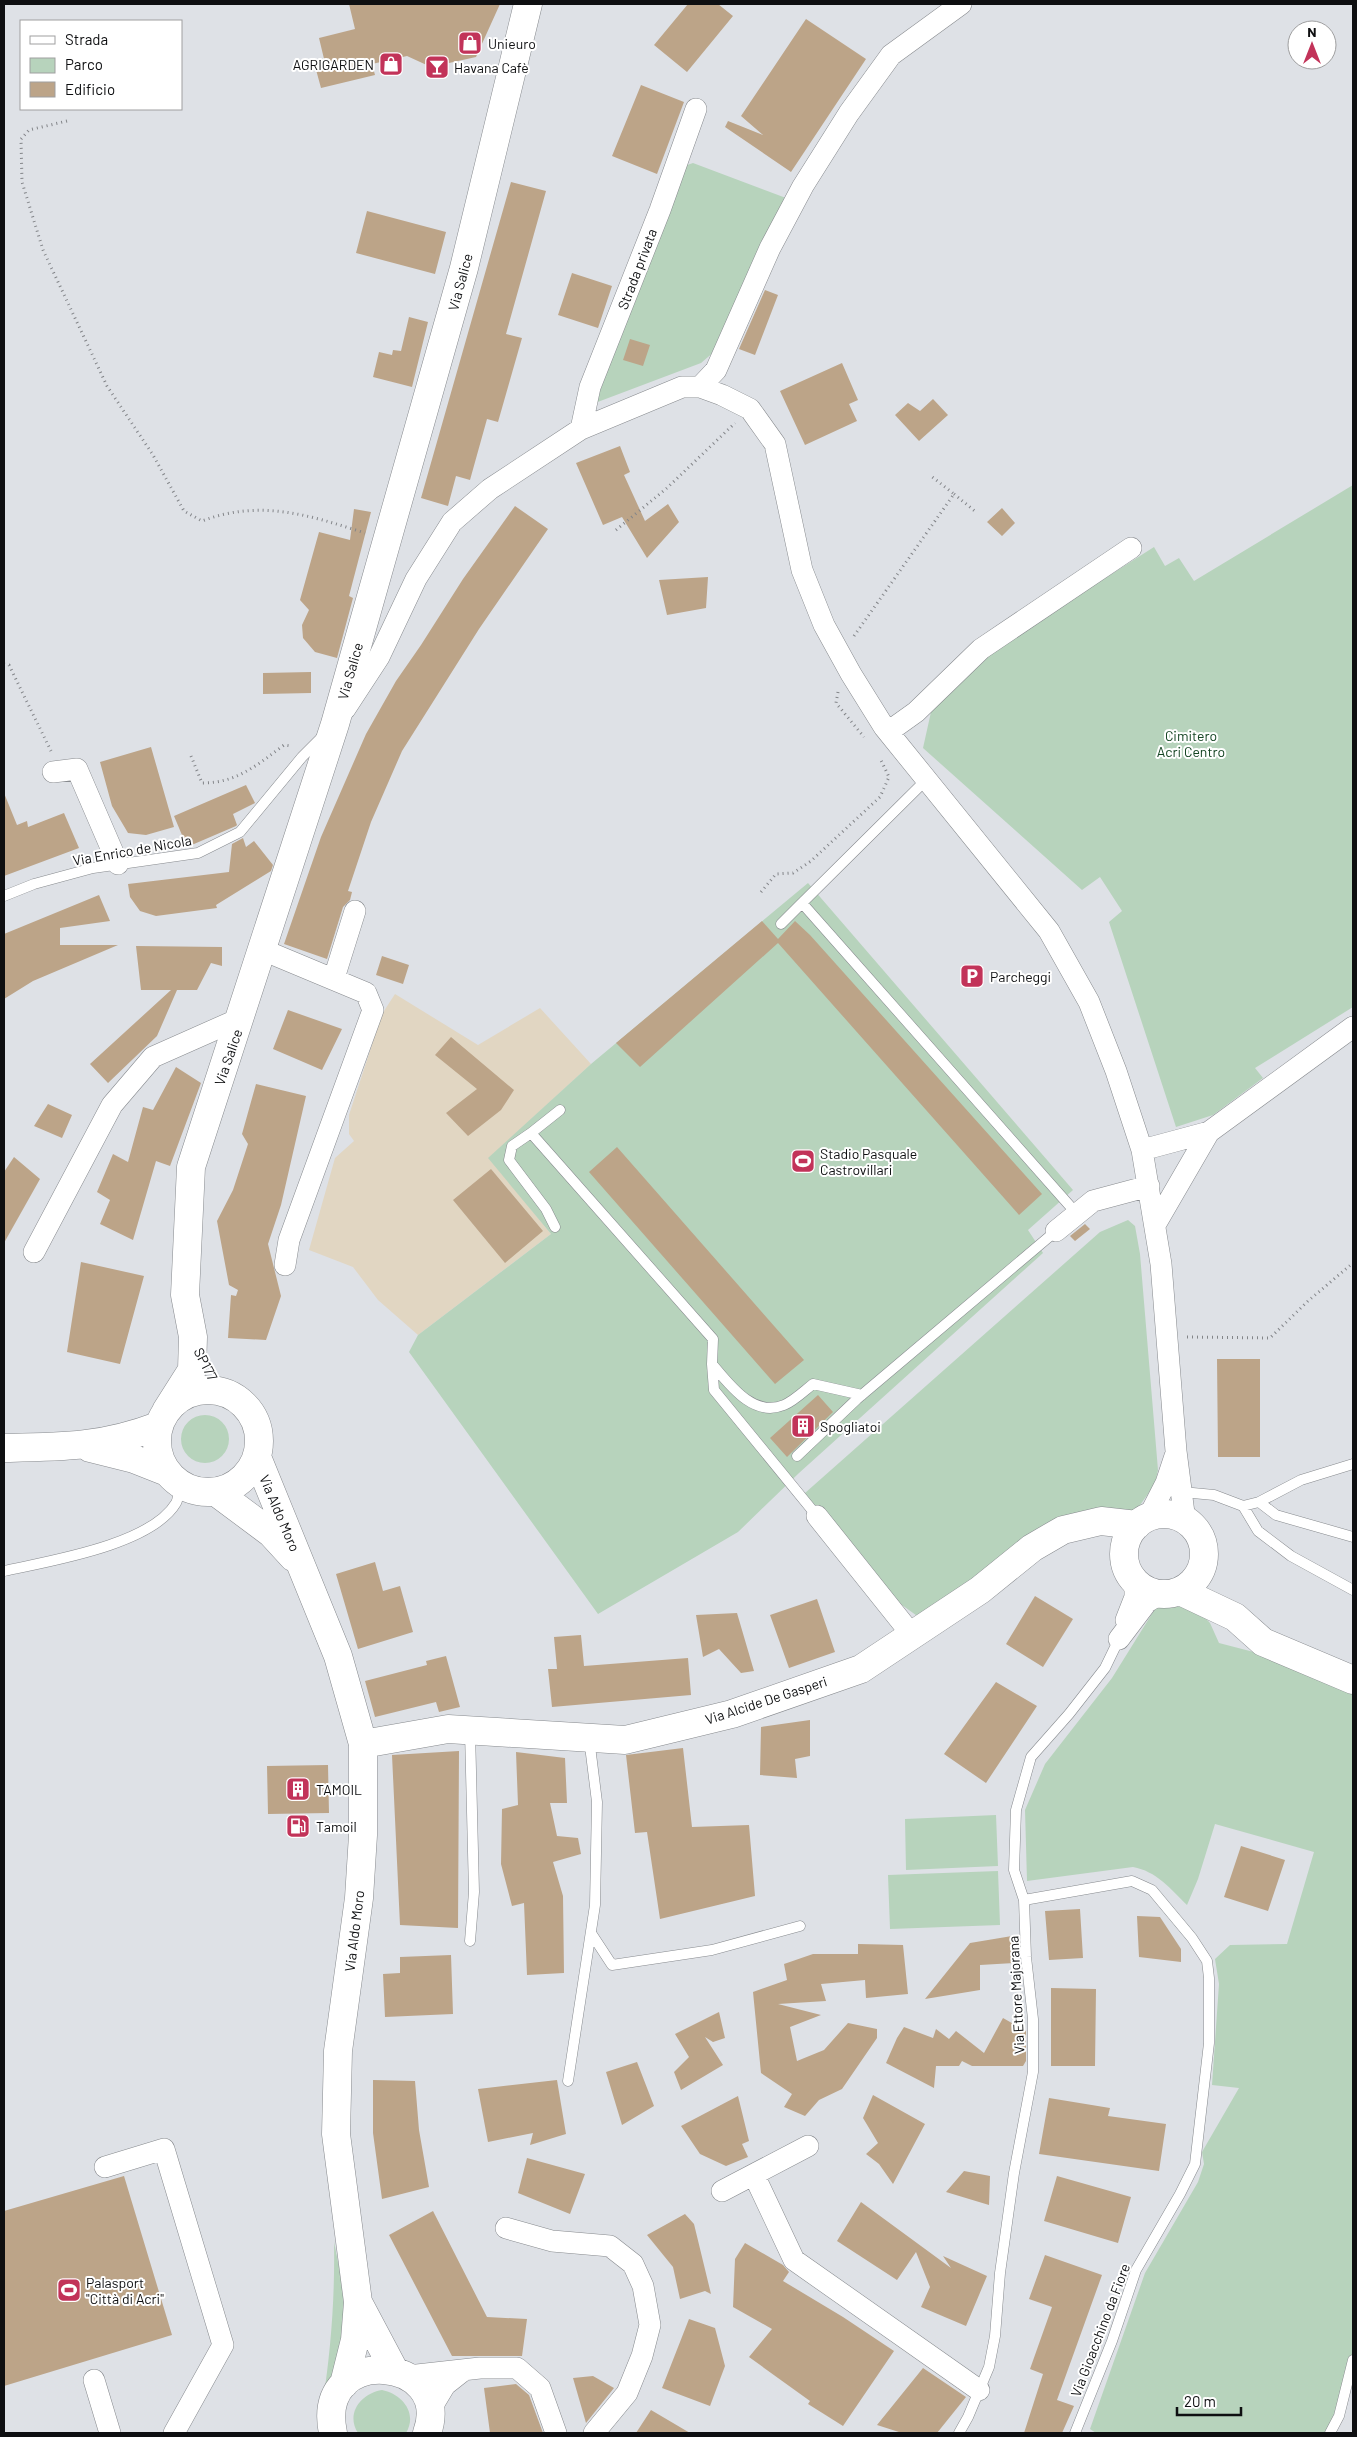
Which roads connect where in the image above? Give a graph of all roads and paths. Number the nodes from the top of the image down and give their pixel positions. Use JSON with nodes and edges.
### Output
{"nodes":[{"id":1,"x":961,"y":4,"type":"edge"},
{"id":2,"x":530,"y":5,"type":"edge"},
{"id":3,"x":696,"y":109,"type":"dead end"},
{"id":4,"x":67,"y":121,"type":"dead end"},
{"id":5,"x":700,"y":387,"type":"junction"},
{"id":6,"x":750,"y":409,"type":"junction"},
{"id":7,"x":581,"y":429,"type":"junction"},
{"id":8,"x":931,"y":476,"type":"dead end"},
{"id":9,"x":954,"y":494,"type":"junction"},
{"id":10,"x":976,"y":512,"type":"dead end"},
{"id":11,"x":616,"y":530,"type":"dead end"},
{"id":12,"x":387,"y":540,"type":"junction"},
{"id":13,"x":1131,"y":548,"type":"dead end"},
{"id":14,"x":840,"y":655,"type":"junction"},
{"id":15,"x":4,"y":664,"type":"edge"},
{"id":16,"x":854,"y":678,"type":"junction"},
{"id":17,"x":335,"y":724,"type":"junction"},
{"id":18,"x":888,"y":732,"type":"junction"},
{"id":19,"x":867,"y":741,"type":"dead end"},
{"id":20,"x":312,"y":747,"type":"junction"},
{"id":21,"x":191,"y":756,"type":"dead end"},
{"id":22,"x":878,"y":756,"type":"dead end"},
{"id":23,"x":58,"y":772,"type":"joint"},
{"id":24,"x":925,"y":780,"type":"junction"},
{"id":25,"x":118,"y":864,"type":"junction"},
{"id":26,"x":761,"y":892,"type":"dead end"},
{"id":27,"x":4,"y":896,"type":"edge"},
{"id":28,"x":802,"y":903,"type":"junction"},
{"id":29,"x":356,"y":911,"type":"dead end"},
{"id":30,"x":781,"y":924,"type":"dead end"},
{"id":31,"x":263,"y":950,"type":"junction"},
{"id":32,"x":334,"y":978,"type":"junction"},
{"id":33,"x":241,"y":1018,"type":"junction"},
{"id":34,"x":1353,"y":1027,"type":"edge"},
{"id":35,"x":560,"y":1110,"type":"dead end"},
{"id":36,"x":1209,"y":1132,"type":"junction"},
{"id":37,"x":531,"y":1133,"type":"junction"},
{"id":38,"x":1142,"y":1150,"type":"junction"},
{"id":39,"x":1149,"y":1186,"type":"junction"},
{"id":40,"x":1077,"y":1214,"type":"junction"},
{"id":41,"x":1156,"y":1225,"type":"junction"},
{"id":42,"x":555,"y":1227,"type":"dead end"},
{"id":43,"x":1056,"y":1232,"type":"joint"},
{"id":44,"x":34,"y":1252,"type":"dead end"},
{"id":45,"x":1353,"y":1262,"type":"edge"},
{"id":46,"x":286,"y":1265,"type":"dead end"},
{"id":47,"x":192,"y":1337,"type":"junction"},
{"id":48,"x":1169,"y":1337,"type":"junction"},
{"id":49,"x":712,"y":1364,"type":"junction"},
{"id":50,"x":220,"y":1391,"type":"junction"},
{"id":51,"x":862,"y":1395,"type":"junction"},
{"id":52,"x":162,"y":1419,"type":"junction"},
{"id":53,"x":81,"y":1446,"type":"junction"},
{"id":54,"x":4,"y":1448,"type":"edge"},
{"id":55,"x":1176,"y":1451,"type":"junction"},
{"id":56,"x":797,"y":1456,"type":"dead end"},
{"id":57,"x":257,"y":1457,"type":"junction"},
{"id":58,"x":1353,"y":1464,"type":"edge"},
{"id":59,"x":173,"y":1478,"type":"junction"},
{"id":60,"x":216,"y":1492,"type":"junction"},
{"id":61,"x":1182,"y":1492,"type":"junction"},
{"id":62,"x":1259,"y":1502,"type":"junction"},
{"id":63,"x":1244,"y":1506,"type":"junction"},
{"id":64,"x":816,"y":1516,"type":"joint"},
{"id":65,"x":1185,"y":1521,"type":"junction"},
{"id":66,"x":1137,"y":1529,"type":"junction"},
{"id":67,"x":1353,"y":1537,"type":"edge"},
{"id":68,"x":1204,"y":1555,"type":"junction"},
{"id":69,"x":304,"y":1568,"type":"junction"},
{"id":70,"x":4,"y":1571,"type":"edge"},
{"id":71,"x":1135,"y":1582,"type":"junction"},
{"id":72,"x":1353,"y":1590,"type":"edge"},
{"id":73,"x":1170,"y":1592,"type":"junction"},
{"id":74,"x":1235,"y":1617,"type":"junction"},
{"id":75,"x":912,"y":1635,"type":"junction"},
{"id":76,"x":1120,"y":1639,"type":"junction"},
{"id":77,"x":1353,"y":1680,"type":"edge"},
{"id":78,"x":470,"y":1730,"type":"junction"},
{"id":79,"x":589,"y":1737,"type":"junction"},
{"id":80,"x":363,"y":1744,"type":"junction"},
{"id":81,"x":1024,"y":1900,"type":"junction"},
{"id":82,"x":800,"y":1926,"type":"dead end"},
{"id":83,"x":591,"y":1933,"type":"junction"},
{"id":84,"x":470,"y":1941,"type":"dead end"},
{"id":85,"x":568,"y":2081,"type":"dead end"},
{"id":86,"x":808,"y":2146,"type":"dead end"},
{"id":87,"x":104,"y":2167,"type":"dead end"},
{"id":88,"x":754,"y":2175,"type":"junction"},
{"id":89,"x":722,"y":2191,"type":"dead end"},
{"id":90,"x":506,"y":2228,"type":"dead end"},
{"id":91,"x":358,"y":2302,"type":"junction"},
{"id":92,"x":1353,"y":2360,"type":"edge"},
{"id":93,"x":464,"y":2370,"type":"junction"},
{"id":94,"x":401,"y":2373,"type":"junction"},
{"id":95,"x":94,"y":2380,"type":"dead end"},
{"id":96,"x":344,"y":2384,"type":"junction"},
{"id":97,"x":979,"y":2390,"type":"junction"},
{"id":98,"x":432,"y":2426,"type":"edge"},
{"id":99,"x":110,"y":2433,"type":"edge"},
{"id":100,"x":174,"y":2433,"type":"edge"},
{"id":101,"x":333,"y":2433,"type":"edge"},
{"id":102,"x":556,"y":2433,"type":"edge"},
{"id":103,"x":594,"y":2433,"type":"edge"},
{"id":104,"x":959,"y":2433,"type":"edge"},
{"id":105,"x":1075,"y":2433,"type":"edge"},
{"id":106,"x":1330,"y":2433,"type":"edge"}],
"edges":[{"from":1,"to":5,"type":"street"},
{"from":2,"to":12,"type":"main road","name":"Via Salice"},
{"from":3,"to":7,"type":"street","name":"Strada privata"},
{"from":4,"to":12,"type":"path"},
{"from":5,"to":6,"type":"street"},
{"from":5,"to":7,"type":"street"},
{"from":6,"to":11,"type":"path"},
{"from":6,"to":14,"type":"street"},
{"from":7,"to":17,"type":"street"},
{"from":8,"to":9,"type":"path"},
{"from":9,"to":10,"type":"path"},
{"from":9,"to":14,"type":"path"},
{"from":12,"to":17,"type":"main road","name":"Via Salice"},
{"from":13,"to":18,"type":"street"},
{"from":14,"to":16,"type":"street"},
{"from":15,"to":23,"type":"path"},
{"from":16,"to":18,"type":"street"},
{"from":16,"to":19,"type":"path"},
{"from":17,"to":20,"type":"lane","name":"Via Enrico de Nicola"},
{"from":17,"to":31,"type":"main road","name":"Via Salice"},
{"from":18,"to":24,"type":"street"},
{"from":20,"to":21,"type":"path"},
{"from":20,"to":25,"type":"lane","name":"Via Enrico de Nicola"},
{"from":22,"to":26,"type":"path"},
{"from":23,"to":25,"type":"street"},
{"from":24,"to":28,"type":"lane"},
{"from":24,"to":38,"type":"street"},
{"from":25,"to":27,"type":"lane","name":"Via Enrico de Nicola"},
{"from":28,"to":30,"type":"lane"},
{"from":28,"to":40,"type":"lane"},
{"from":29,"to":32,"type":"street"},
{"from":31,"to":32,"type":"street"},
{"from":31,"to":33,"type":"main road","name":"Via Salice"},
{"from":32,"to":46,"type":"street"},
{"from":33,"to":44,"type":"street"},
{"from":33,"to":47,"type":"main road","name":"Via Salice"},
{"from":34,"to":36,"type":"street"},
{"from":35,"to":37,"type":"lane"},
{"from":36,"to":38,"type":"street"},
{"from":36,"to":41,"type":"street"},
{"from":37,"to":42,"type":"lane"},
{"from":37,"to":49,"type":"lane"},
{"from":38,"to":39,"type":"street"},
{"from":39,"to":40,"type":"street"},
{"from":39,"to":41,"type":"street"},
{"from":40,"to":43,"type":"street"},
{"from":41,"to":48,"type":"street"},
{"from":43,"to":51,"type":"lane"},
{"from":45,"to":48,"type":"path"},
{"from":47,"to":50,"type":"main road","name":"SP177"},
{"from":47,"to":52,"type":"main road"},
{"from":48,"to":55,"type":"street"},
{"from":49,"to":51,"type":"lane"},
{"from":49,"to":64,"type":"lane"},
{"from":50,"to":52,"type":"main road"},
{"from":50,"to":57,"type":"main road"},
{"from":51,"to":56,"type":"lane"},
{"from":52,"to":53,"type":"main road"},
{"from":52,"to":59,"type":"main road"},
{"from":53,"to":54,"type":"main road"},
{"from":53,"to":59,"type":"main road"},
{"from":55,"to":61,"type":"street"},
{"from":55,"to":66,"type":"street"},
{"from":57,"to":60,"type":"main road"},
{"from":57,"to":69,"type":"main road","name":"Via Aldo Moro"},
{"from":58,"to":62,"type":"lane"},
{"from":59,"to":60,"type":"main road"},
{"from":59,"to":70,"type":"lane"},
{"from":60,"to":69,"type":"main road","name":"Via Aldo Moro"},
{"from":61,"to":63,"type":"lane"},
{"from":61,"to":65,"type":"street"},
{"from":62,"to":63,"type":"lane"},
{"from":62,"to":67,"type":"lane"},
{"from":63,"to":72,"type":"lane"},
{"from":64,"to":75,"type":"street"},
{"from":65,"to":66,"type":"main road"},
{"from":65,"to":68,"type":"main road"},
{"from":66,"to":71,"type":"main road"},
{"from":66,"to":75,"type":"main road","name":"Via Alcide De Gasperi"},
{"from":68,"to":73,"type":"main road"},
{"from":68,"to":74,"type":"main road"},
{"from":69,"to":80,"type":"main road","name":"Via Aldo Moro"},
{"from":71,"to":73,"type":"main road"},
{"from":71,"to":76,"type":"street"},
{"from":73,"to":74,"type":"main road"},
{"from":73,"to":76,"type":"street"},
{"from":74,"to":77,"type":"main road"},
{"from":75,"to":79,"type":"main road","name":"Via Alcide De Gasperi"},
{"from":76,"to":81,"type":"lane","name":"Via Ettore Majorana"},
{"from":78,"to":79,"type":"main road","name":"Via Alcide De Gasperi"},
{"from":78,"to":80,"type":"main road","name":"Via Alcide De Gasperi"},
{"from":78,"to":84,"type":"lane"},
{"from":79,"to":83,"type":"lane"},
{"from":80,"to":91,"type":"main road","name":"Via Aldo Moro"},
{"from":81,"to":97,"type":"lane","name":"Via Ettore Majorana"},
{"from":81,"to":105,"type":"lane","name":"Via Gioacchino da Fiore"},
{"from":82,"to":83,"type":"lane"},
{"from":83,"to":85,"type":"lane"},
{"from":86,"to":88,"type":"street"},
{"from":87,"to":100,"type":"street"},
{"from":88,"to":89,"type":"street"},
{"from":88,"to":97,"type":"street"},
{"from":90,"to":103,"type":"street"},
{"from":91,"to":94,"type":"main road","name":"Via Aldo Moro"},
{"from":91,"to":96,"type":"main road","name":"Via Aldo Moro"},
{"from":92,"to":106,"type":"lane"},
{"from":93,"to":94,"type":"street"},
{"from":93,"to":98,"type":"street"},
{"from":93,"to":102,"type":"street"},
{"from":94,"to":96,"type":"main road"},
{"from":94,"to":98,"type":"main road","name":"Via Aldo Moro"},
{"from":95,"to":99,"type":"street"},
{"from":96,"to":101,"type":"main road","name":"Via Aldo Moro"},
{"from":97,"to":104,"type":"lane","name":"Via Ettore Majorana"}]}
